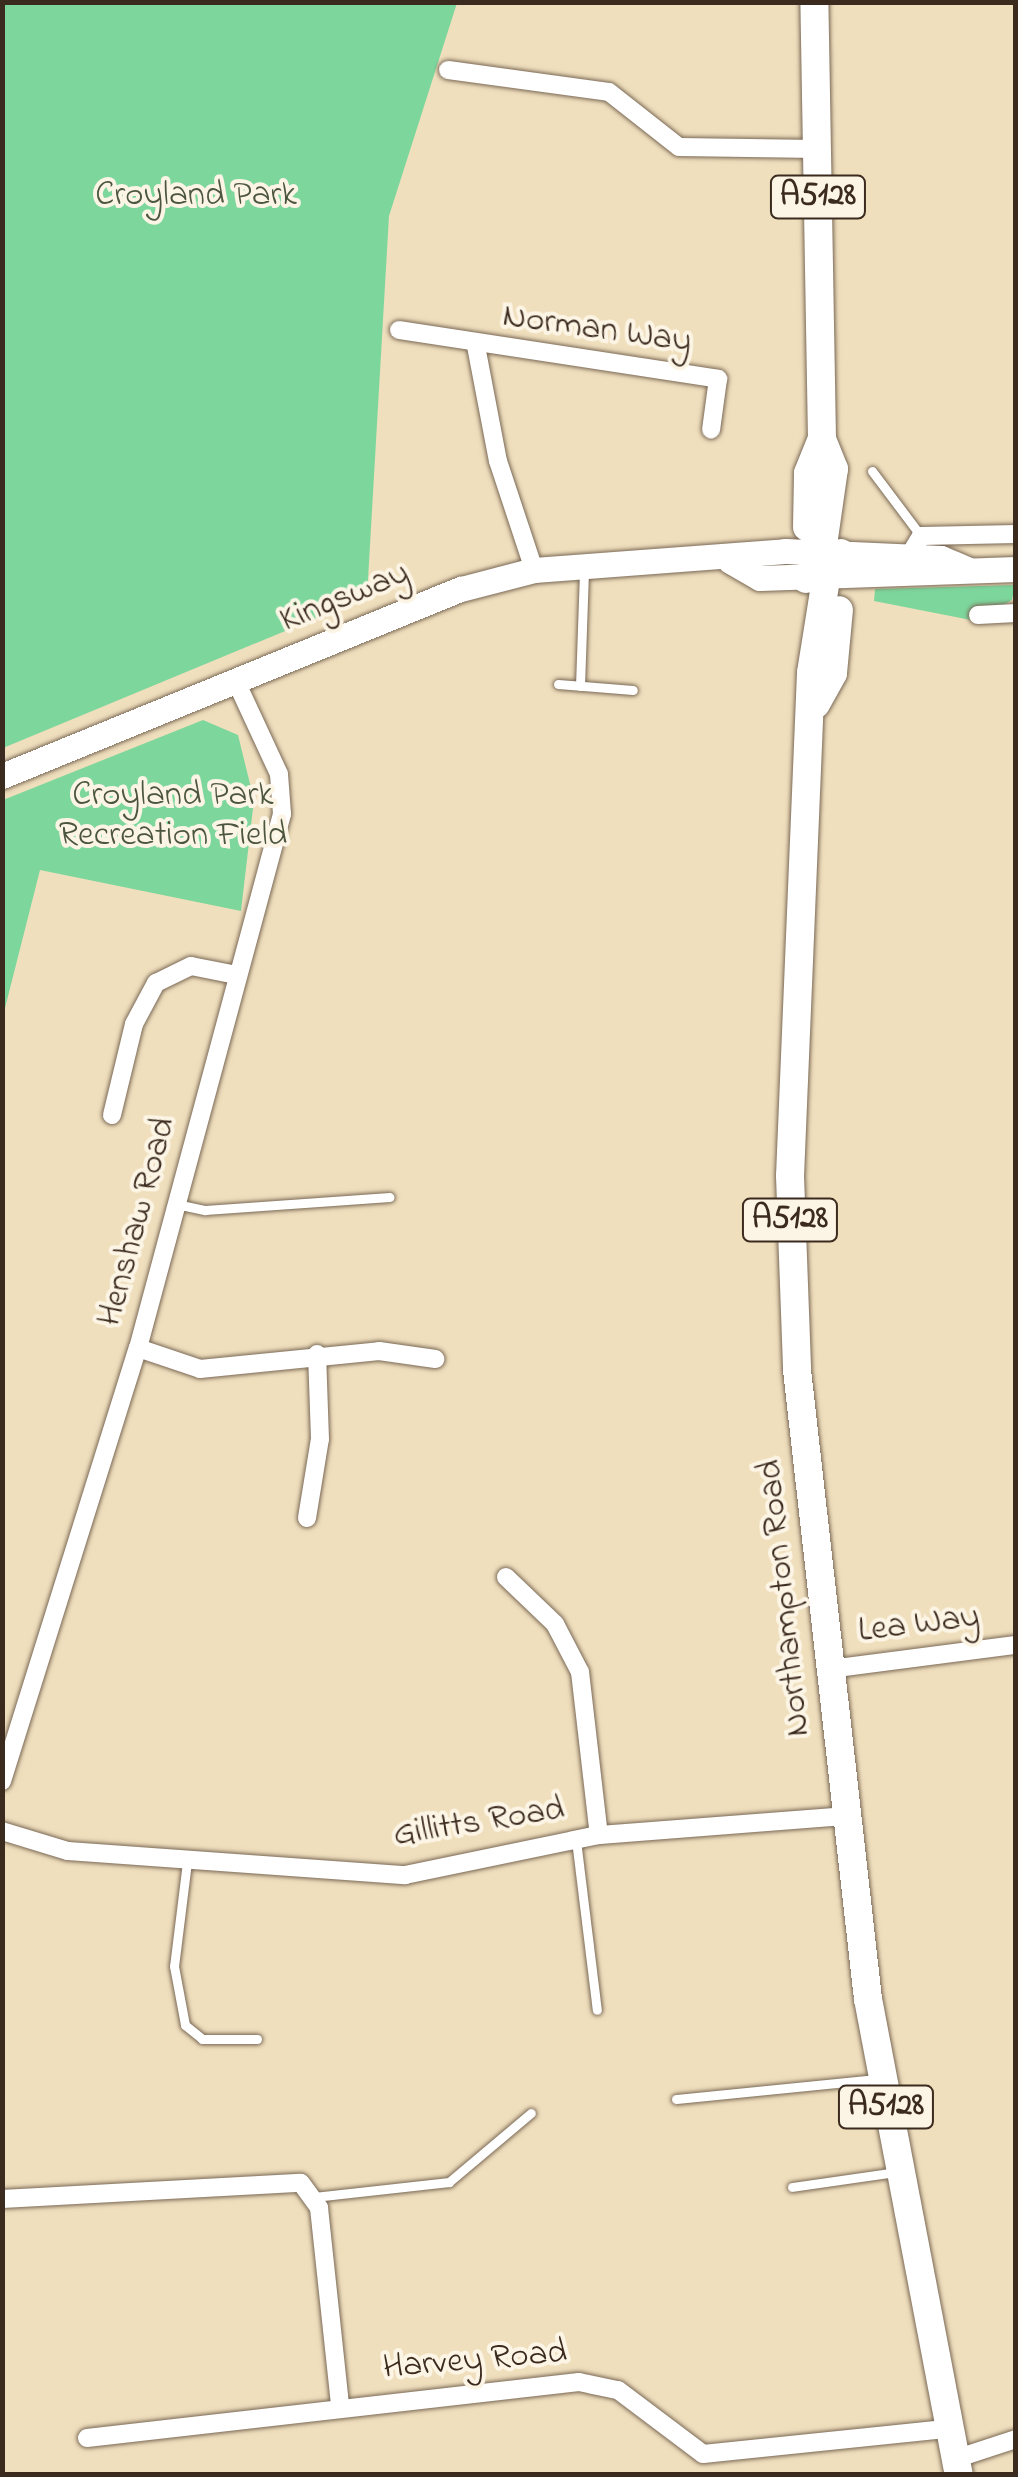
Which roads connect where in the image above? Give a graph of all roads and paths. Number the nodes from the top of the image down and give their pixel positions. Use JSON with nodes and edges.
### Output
{"nodes":[{"id":1,"x":814,"y":2,"type":"edge"},
{"id":2,"x":448,"y":70,"type":"dead end"},
{"id":3,"x":816,"y":149,"type":"junction"},
{"id":4,"x":399,"y":330,"type":"dead end"},
{"id":5,"x":476,"y":346,"type":"junction"},
{"id":6,"x":711,"y":430,"type":"dead end"},
{"id":7,"x":822,"y":439,"type":"junction"},
{"id":8,"x":872,"y":471,"type":"dead end"},
{"id":9,"x":1016,"y":534,"type":"edge"},
{"id":10,"x":915,"y":546,"type":"junction"},
{"id":11,"x":585,"y":562,"type":"junction"},
{"id":12,"x":824,"y":566,"type":"junction"},
{"id":13,"x":1016,"y":569,"type":"edge"},
{"id":14,"x":534,"y":570,"type":"junction"},
{"id":15,"x":969,"y":570,"type":"junction"},
{"id":16,"x":1016,"y":614,"type":"edge"},
{"id":17,"x":978,"y":615,"type":"dead end"},
{"id":18,"x":236,"y":679,"type":"junction"},
{"id":19,"x":558,"y":684,"type":"dead end"},
{"id":20,"x":580,"y":686,"type":"junction"},
{"id":21,"x":633,"y":690,"type":"dead end"},
{"id":22,"x":816,"y":704,"type":"junction"},
{"id":23,"x":2,"y":776,"type":"edge"},
{"id":24,"x":237,"y":975,"type":"junction"},
{"id":25,"x":112,"y":1115,"type":"dead end"},
{"id":26,"x":390,"y":1197,"type":"dead end"},
{"id":27,"x":176,"y":1204,"type":"junction"},
{"id":28,"x":138,"y":1348,"type":"junction"},
{"id":29,"x":317,"y":1354,"type":"junction"},
{"id":30,"x":436,"y":1360,"type":"dead end"},
{"id":31,"x":307,"y":1518,"type":"dead end"},
{"id":32,"x":506,"y":1577,"type":"dead end"},
{"id":33,"x":1016,"y":1645,"type":"edge"},
{"id":34,"x":830,"y":1669,"type":"junction"},
{"id":35,"x":2,"y":1780,"type":"edge"},
{"id":36,"x":848,"y":1816,"type":"junction"},
{"id":37,"x":2,"y":1832,"type":"edge"},
{"id":38,"x":599,"y":1835,"type":"junction"},
{"id":39,"x":576,"y":1840,"type":"junction"},
{"id":40,"x":187,"y":1862,"type":"junction"},
{"id":41,"x":597,"y":2010,"type":"dead end"},
{"id":42,"x":257,"y":2039,"type":"dead end"},
{"id":43,"x":880,"y":2079,"type":"junction"},
{"id":44,"x":676,"y":2099,"type":"dead end"},
{"id":45,"x":531,"y":2114,"type":"dead end"},
{"id":46,"x":899,"y":2172,"type":"junction"},
{"id":47,"x":792,"y":2187,"type":"dead end"},
{"id":48,"x":314,"y":2197,"type":"junction"},
{"id":49,"x":2,"y":2199,"type":"edge"},
{"id":50,"x":340,"y":2404,"type":"junction"},
{"id":51,"x":952,"y":2428,"type":"junction"},
{"id":52,"x":87,"y":2438,"type":"dead end"},
{"id":53,"x":1016,"y":2439,"type":"edge"},
{"id":54,"x":958,"y":2466,"type":"edge"}],
"edges":[{"from":1,"to":3,"type":"main road","name":"Northampton Road","number":"A5128"},
{"from":2,"to":3,"type":"street"},
{"from":3,"to":7,"type":"main road","name":"Northampton Road","number":"A5128"},
{"from":4,"to":5,"type":"street","name":"Norman Way"},
{"from":5,"to":6,"type":"street","name":"Norman Way"},
{"from":5,"to":14,"type":"street","name":"Norman Way"},
{"from":7,"to":12,"type":"main road","name":"Northampton Road","number":"A5128"},
{"from":7,"to":12,"type":"main road","name":"Northampton Road","number":"A5128"},
{"from":8,"to":10,"type":"lane"},
{"from":9,"to":10,"type":"street"},
{"from":10,"to":12,"type":"street"},
{"from":10,"to":15,"type":"street"},
{"from":11,"to":12,"type":"street","name":"Kingsway"},
{"from":11,"to":14,"type":"street","name":"Kingsway"},
{"from":11,"to":20,"type":"lane"},
{"from":12,"to":15,"type":"street"},
{"from":12,"to":22,"type":"main road","name":"Northampton Road","number":"A5128"},
{"from":12,"to":22,"type":"main road","name":"Northampton Road","number":"A5128"},
{"from":13,"to":15,"type":"street"},
{"from":14,"to":18,"type":"street","name":"Kingsway"},
{"from":16,"to":17,"type":"street"},
{"from":18,"to":23,"type":"street","name":"Kingsway"},
{"from":18,"to":24,"type":"street","name":"Henshaw Road"},
{"from":19,"to":20,"type":"lane"},
{"from":20,"to":21,"type":"lane"},
{"from":22,"to":34,"type":"main road","name":"Northampton Road","number":"A5128"},
{"from":24,"to":25,"type":"street"},
{"from":24,"to":27,"type":"street","name":"Henshaw Road"},
{"from":26,"to":27,"type":"lane"},
{"from":27,"to":28,"type":"street","name":"Henshaw Road"},
{"from":28,"to":29,"type":"street"},
{"from":28,"to":35,"type":"street","name":"Henshaw Road"},
{"from":29,"to":30,"type":"street"},
{"from":29,"to":31,"type":"street"},
{"from":32,"to":38,"type":"street"},
{"from":33,"to":34,"type":"street","name":"Lea Way"},
{"from":34,"to":36,"type":"main road","name":"Northampton Road","number":"A5128"},
{"from":36,"to":38,"type":"street","name":"Gillitts Road"},
{"from":36,"to":43,"type":"main road","name":"Northampton Road","number":"A5128"},
{"from":37,"to":40,"type":"street","name":"Gillitts Road"},
{"from":38,"to":39,"type":"street","name":"Gillitts Road"},
{"from":39,"to":40,"type":"street","name":"Gillitts Road"},
{"from":39,"to":41,"type":"lane"},
{"from":40,"to":42,"type":"lane"},
{"from":43,"to":44,"type":"lane"},
{"from":43,"to":46,"type":"main road","name":"Northampton Road","number":"A5128"},
{"from":45,"to":48,"type":"lane"},
{"from":46,"to":47,"type":"lane"},
{"from":46,"to":51,"type":"main road","name":"Northampton Road","number":"A5128"},
{"from":48,"to":49,"type":"street"},
{"from":48,"to":50,"type":"street","name":"Harvey Road"},
{"from":50,"to":51,"type":"street","name":"Harvey Road"},
{"from":50,"to":52,"type":"street","name":"Harvey Road"},
{"from":51,"to":54,"type":"main road","name":"Northampton Road","number":"A5128"},
{"from":53,"to":54,"type":"street"}]}
